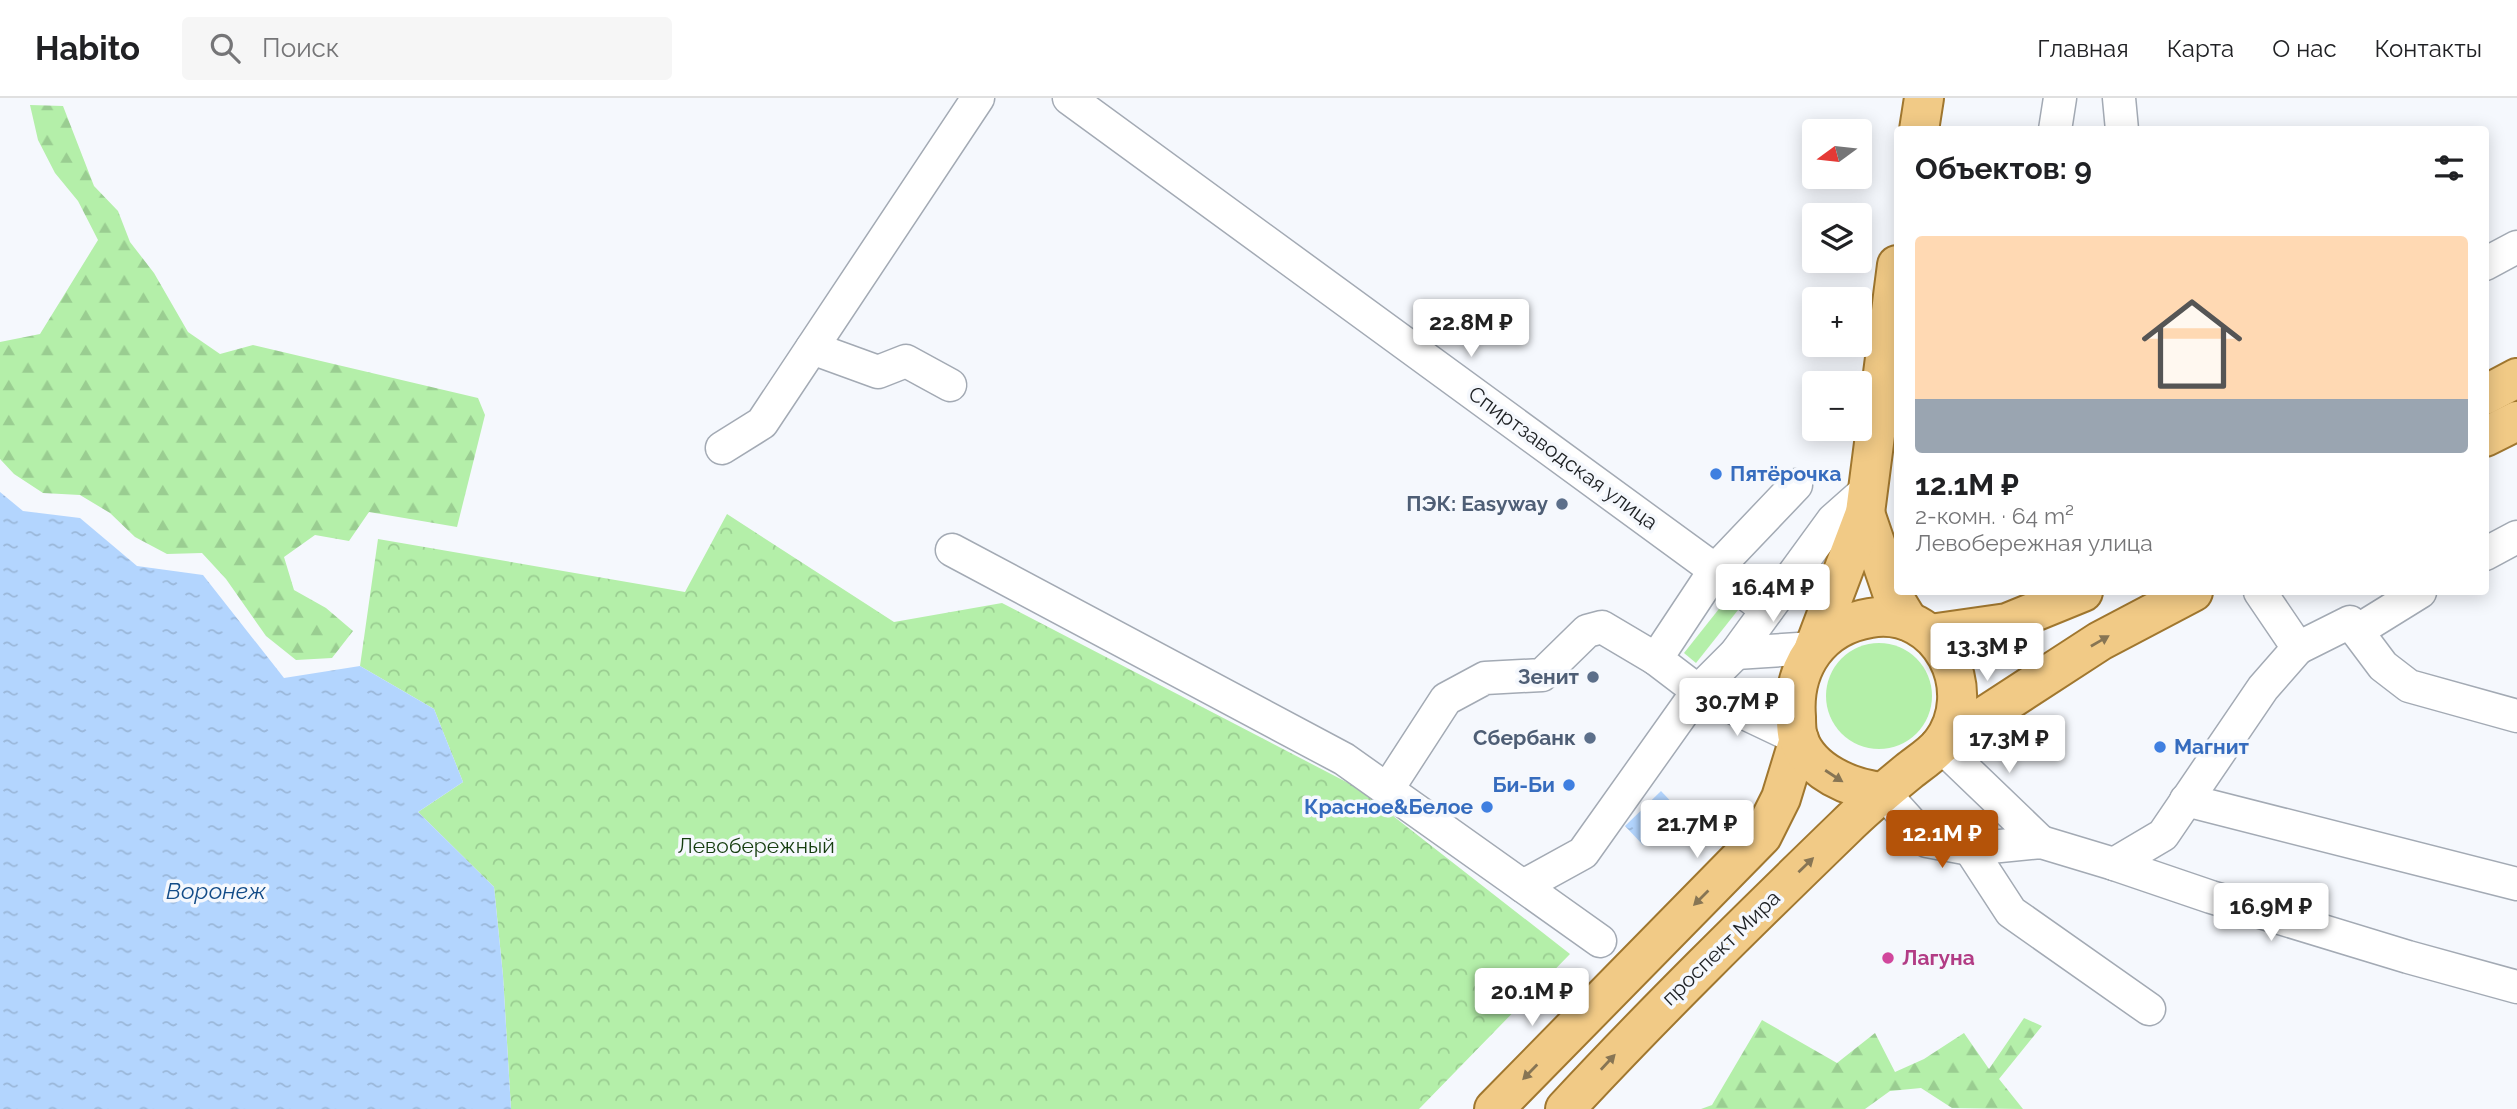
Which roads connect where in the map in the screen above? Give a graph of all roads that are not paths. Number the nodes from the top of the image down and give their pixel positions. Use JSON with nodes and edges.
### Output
{"nodes":[{"id":1,"x":978,"y":98,"type":"edge"},
{"id":2,"x":1069,"y":98,"type":"edge"},
{"id":3,"x":1924,"y":98,"type":"edge"},
{"id":4,"x":2060,"y":98,"type":"edge"},
{"id":5,"x":2119,"y":98,"type":"edge"},
{"id":6,"x":1920,"y":126,"type":"edge"},
{"id":7,"x":2056,"y":126,"type":"edge"},
{"id":8,"x":2122,"y":126,"type":"edge"},
{"id":9,"x":2517,"y":247,"type":"edge"},
{"id":10,"x":2489,"y":262,"type":"edge"},
{"id":11,"x":1894,"y":289,"type":"edge"},
{"id":12,"x":812,"y":348,"type":"junction"},
{"id":13,"x":2517,"y":378,"type":"edge"},
{"id":14,"x":950,"y":385,"type":"dead end"},
{"id":15,"x":2489,"y":393,"type":"edge"},
{"id":16,"x":2517,"y":421,"type":"edge"},
{"id":17,"x":2489,"y":436,"type":"edge"},
{"id":18,"x":722,"y":448,"type":"dead end"},
{"id":19,"x":1796,"y":485,"type":"dead end"},
{"id":20,"x":1867,"y":501,"type":"junction"},
{"id":21,"x":2517,"y":537,"type":"edge"},
{"id":22,"x":952,"y":550,"type":"dead end"},
{"id":23,"x":2489,"y":552,"type":"edge"},
{"id":24,"x":1715,"y":570,"type":"junction"},
{"id":25,"x":1894,"y":593,"type":"edge"},
{"id":26,"x":1895,"y":595,"type":"edge"},
{"id":27,"x":2076,"y":595,"type":"edge"},
{"id":28,"x":2187,"y":595,"type":"edge"},
{"id":29,"x":2262,"y":595,"type":"edge"},
{"id":30,"x":2415,"y":595,"type":"edge"},
{"id":31,"x":1767,"y":610,"type":"junction"},
{"id":32,"x":1919,"y":627,"type":"junction"},
{"id":33,"x":2357,"y":631,"type":"junction"},
{"id":34,"x":1814,"y":648,"type":"junction"},
{"id":35,"x":2298,"y":649,"type":"junction"},
{"id":36,"x":1736,"y":653,"type":"junction"},
{"id":37,"x":1656,"y":659,"type":"junction"},
{"id":38,"x":1698,"y":691,"type":"junction"},
{"id":39,"x":2517,"y":716,"type":"edge"},
{"id":40,"x":1798,"y":739,"type":"junction"},
{"id":41,"x":1940,"y":745,"type":"junction"},
{"id":42,"x":1387,"y":790,"type":"junction"},
{"id":43,"x":1883,"y":792,"type":"junction"},
{"id":44,"x":2186,"y":800,"type":"junction"},
{"id":45,"x":2041,"y":842,"type":"junction"},
{"id":46,"x":1970,"y":849,"type":"junction"},
{"id":47,"x":2114,"y":864,"type":"junction"},
{"id":48,"x":2517,"y":884,"type":"edge"},
{"id":49,"x":1523,"y":886,"type":"junction"},
{"id":50,"x":1600,"y":941,"type":"dead end"},
{"id":51,"x":2517,"y":987,"type":"edge"},
{"id":52,"x":2149,"y":1009,"type":"dead end"},
{"id":53,"x":1494,"y":1109,"type":"edge"},
{"id":54,"x":1565,"y":1109,"type":"edge"}],
"edges":[{"from":1,"to":12,"type":"street"},
{"from":2,"to":24,"type":"street","name":"Спиртзаводская улица"},
{"from":3,"to":6,"type":"main road"},
{"from":4,"to":7,"type":"street"},
{"from":5,"to":8,"type":"street"},
{"from":9,"to":10,"type":"street"},
{"from":11,"to":20,"type":"main road"},
{"from":12,"to":14,"type":"street"},
{"from":12,"to":18,"type":"street"},
{"from":13,"to":15,"type":"main road"},
{"from":16,"to":17,"type":"main road"},
{"from":19,"to":24,"type":"street"},
{"from":20,"to":25,"type":"main road"},
{"from":20,"to":31,"type":"street"},
{"from":20,"to":34,"type":"main road"},
{"from":21,"to":23,"type":"street"},
{"from":22,"to":42,"type":"street"},
{"from":24,"to":31,"type":"street","name":"Спиртзаводская улица"},
{"from":24,"to":37,"type":"street"},
{"from":26,"to":32,"type":"main road"},
{"from":27,"to":32,"type":"main road"},
{"from":41,"to":28,"type":"main road","one_way":true},
{"from":29,"to":35,"type":"street"},
{"from":30,"to":33,"type":"street"},
{"from":31,"to":36,"type":"street"},
{"from":32,"to":34,"type":"main road"},
{"from":32,"to":41,"type":"main road"},
{"from":33,"to":35,"type":"street"},
{"from":33,"to":39,"type":"street"},
{"from":34,"to":36,"type":"street"},
{"from":34,"to":40,"type":"main road"},
{"from":35,"to":44,"type":"street"},
{"from":36,"to":38,"type":"street"},
{"from":37,"to":38,"type":"street"},
{"from":37,"to":42,"type":"street"},
{"from":38,"to":40,"type":"street"},
{"from":38,"to":49,"type":"street"},
{"from":40,"to":43,"type":"main road","one_way":true},
{"from":40,"to":53,"type":"main road","one_way":true},
{"from":41,"to":43,"type":"main road"},
{"from":41,"to":45,"type":"street"},
{"from":42,"to":49,"type":"street"},
{"from":43,"to":46,"type":"street"},
{"from":54,"to":43,"type":"main road","name":"проспект Мира","one_way":true},
{"from":44,"to":47,"type":"street"},
{"from":44,"to":48,"type":"street"},
{"from":45,"to":46,"type":"street"},
{"from":45,"to":47,"type":"street"},
{"from":46,"to":52,"type":"street"},
{"from":47,"to":51,"type":"street"},
{"from":49,"to":50,"type":"street"}]}
